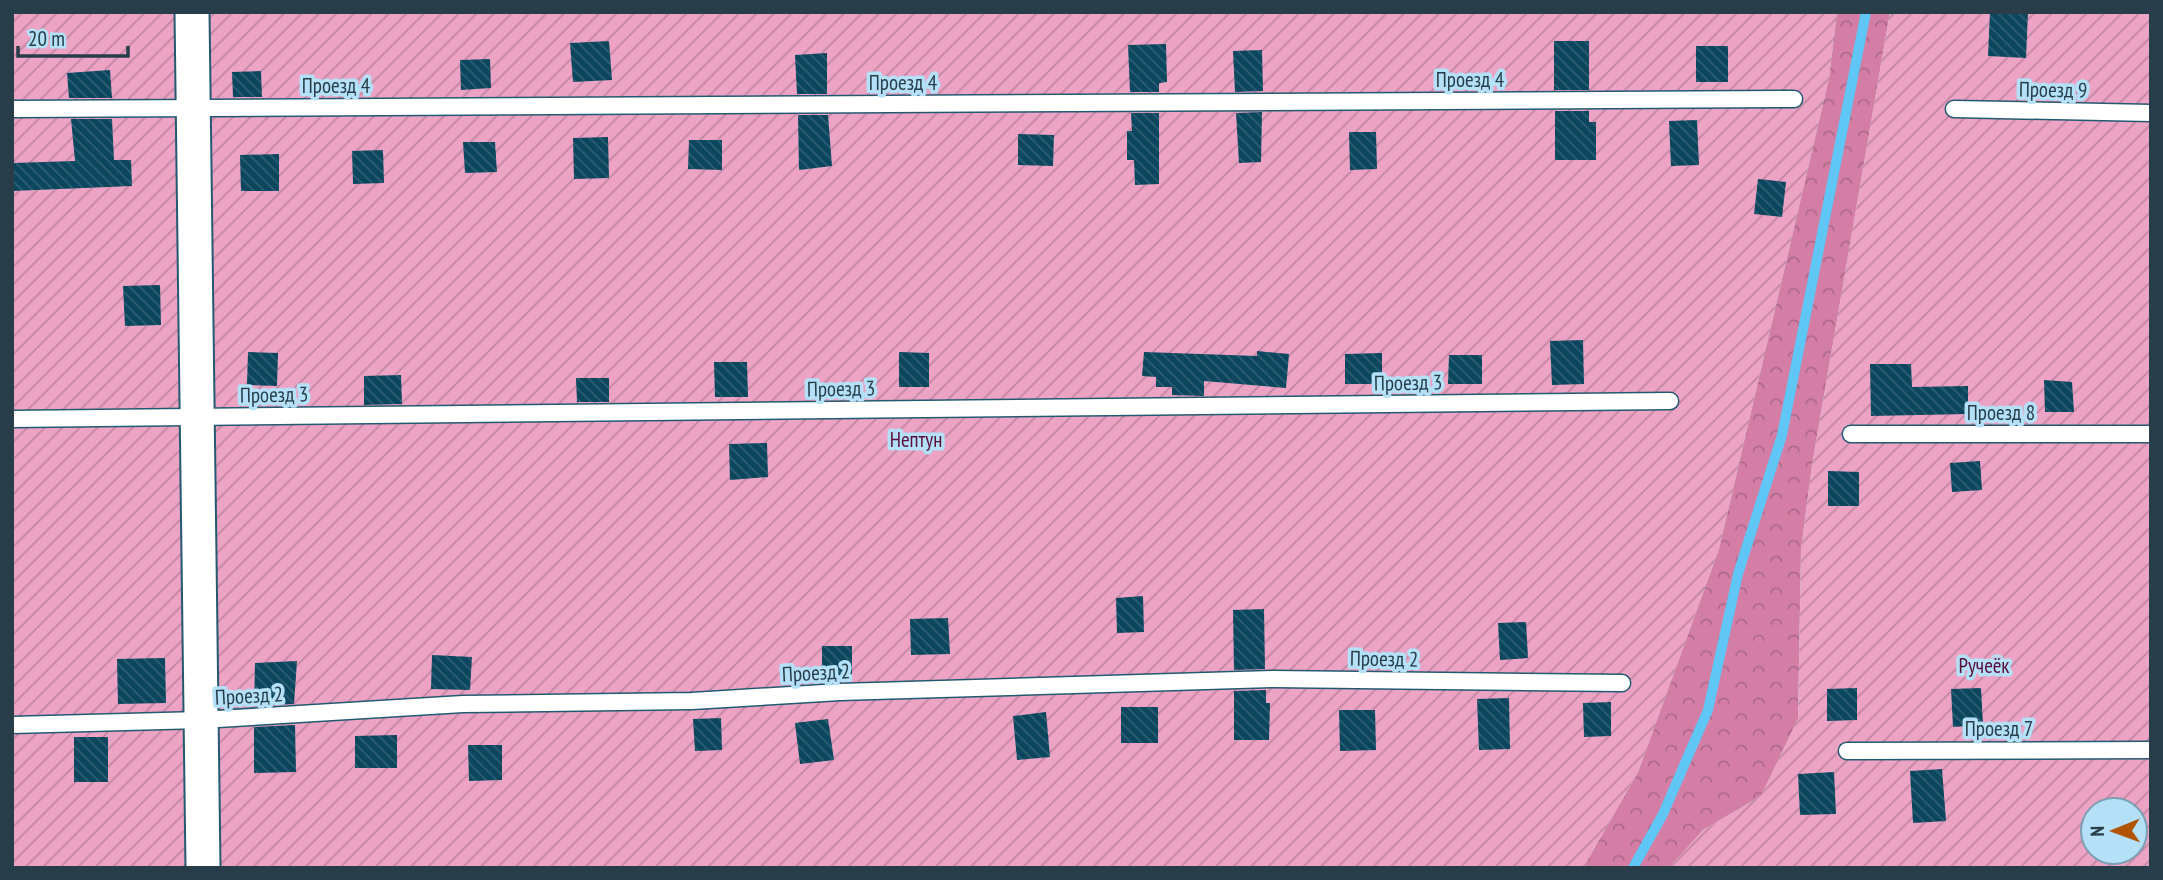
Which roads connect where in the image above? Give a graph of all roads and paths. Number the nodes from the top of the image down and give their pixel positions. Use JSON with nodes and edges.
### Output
{"nodes":[{"id":1,"x":192,"y":12,"type":"edge"},
{"id":2,"x":1794,"y":99,"type":"dead end"},
{"id":3,"x":193,"y":108,"type":"junction"},
{"id":4,"x":12,"y":109,"type":"edge"},
{"id":5,"x":1954,"y":109,"type":"dead end"},
{"id":6,"x":2151,"y":113,"type":"edge"},
{"id":7,"x":1670,"y":401,"type":"dead end"},
{"id":8,"x":197,"y":417,"type":"junction"},
{"id":9,"x":12,"y":419,"type":"edge"},
{"id":10,"x":1851,"y":434,"type":"dead end"},
{"id":11,"x":2151,"y":434,"type":"edge"},
{"id":12,"x":1622,"y":683,"type":"dead end"},
{"id":13,"x":201,"y":720,"type":"junction"},
{"id":14,"x":12,"y":725,"type":"edge"},
{"id":15,"x":2151,"y":750,"type":"edge"},
{"id":16,"x":1847,"y":751,"type":"dead end"},
{"id":17,"x":204,"y":868,"type":"edge"}],
"edges":[{"from":1,"to":3,"type":"street"},
{"from":2,"to":3,"type":"lane","name":"Проезд 4"},
{"from":3,"to":4,"type":"lane","name":"Проезд 4"},
{"from":3,"to":8,"type":"street"},
{"from":5,"to":6,"type":"lane","name":"Проезд 9"},
{"from":7,"to":8,"type":"lane","name":"Проезд 3"},
{"from":8,"to":9,"type":"lane","name":"Проезд 3"},
{"from":8,"to":13,"type":"street"},
{"from":10,"to":11,"type":"lane","name":"Проезд 8"},
{"from":12,"to":13,"type":"lane","name":"Проезд 2"},
{"from":13,"to":14,"type":"lane","name":"Проезд 2"},
{"from":13,"to":17,"type":"street"},
{"from":15,"to":16,"type":"lane","name":"Проезд 7"}]}
